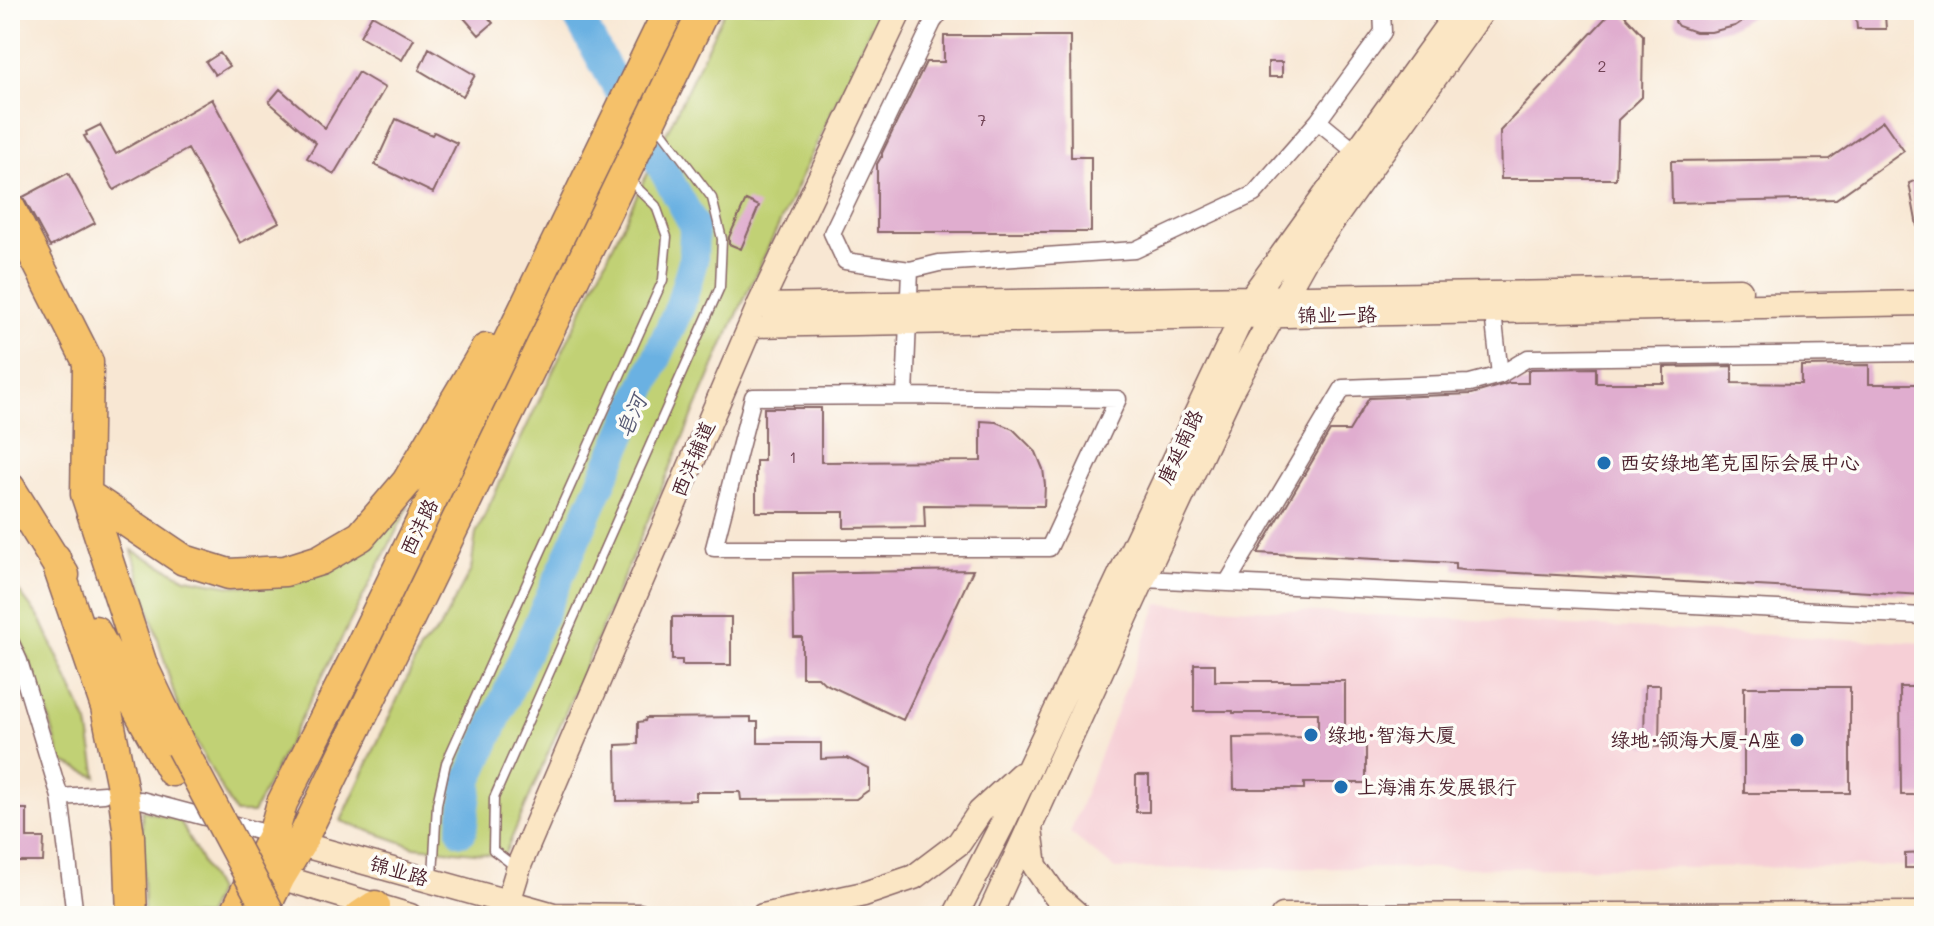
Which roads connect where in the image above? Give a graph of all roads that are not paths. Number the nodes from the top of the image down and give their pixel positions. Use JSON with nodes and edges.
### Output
{"nodes":[{"id":1,"x":669,"y":10,"type":"edge"},
{"id":2,"x":704,"y":10,"type":"edge"},
{"id":3,"x":900,"y":10,"type":"edge"},
{"id":4,"x":942,"y":10,"type":"edge"},
{"id":5,"x":1382,"y":10,"type":"edge"},
{"id":6,"x":1459,"y":10,"type":"edge"},
{"id":7,"x":1483,"y":10,"type":"edge"},
{"id":8,"x":652,"y":118,"type":"junction"},
{"id":9,"x":1318,"y":121,"type":"junction"},
{"id":10,"x":1357,"y":153,"type":"junction"},
{"id":11,"x":624,"y":175,"type":"junction"},
{"id":12,"x":590,"y":176,"type":"junction"},
{"id":13,"x":10,"y":208,"type":"edge"},
{"id":14,"x":910,"y":270,"type":"junction"},
{"id":15,"x":1924,"y":287,"type":"edge"},
{"id":16,"x":1492,"y":303,"type":"junction"},
{"id":17,"x":1924,"y":303,"type":"edge"},
{"id":18,"x":1247,"y":307,"type":"junction"},
{"id":19,"x":1278,"y":307,"type":"junction"},
{"id":20,"x":908,"y":312,"type":"junction"},
{"id":21,"x":755,"y":315,"type":"junction"},
{"id":22,"x":1924,"y":353,"type":"edge"},
{"id":23,"x":1500,"y":375,"type":"junction"},
{"id":24,"x":905,"y":396,"type":"junction"},
{"id":25,"x":10,"y":488,"type":"edge"},
{"id":26,"x":86,"y":494,"type":"junction"},
{"id":27,"x":55,"y":558,"type":"junction"},
{"id":28,"x":1143,"y":579,"type":"junction"},
{"id":29,"x":1227,"y":583,"type":"junction"},
{"id":30,"x":1924,"y":616,"type":"edge"},
{"id":31,"x":10,"y":641,"type":"edge"},
{"id":32,"x":176,"y":759,"type":"junction"},
{"id":33,"x":1030,"y":765,"type":"junction"},
{"id":34,"x":104,"y":794,"type":"dead end"},
{"id":35,"x":60,"y":797,"type":"junction"},
{"id":36,"x":141,"y":800,"type":"dead end"},
{"id":37,"x":1029,"y":827,"type":"junction"},
{"id":38,"x":287,"y":839,"type":"junction"},
{"id":39,"x":518,"y":869,"type":"junction"},
{"id":40,"x":280,"y":877,"type":"junction"},
{"id":41,"x":433,"y":881,"type":"junction"},
{"id":42,"x":506,"y":909,"type":"edge"},
{"id":43,"x":368,"y":911,"type":"edge"},
{"id":44,"x":1924,"y":914,"type":"edge"},
{"id":45,"x":75,"y":916,"type":"edge"},
{"id":46,"x":132,"y":916,"type":"edge"},
{"id":47,"x":234,"y":916,"type":"edge"},
{"id":48,"x":248,"y":916,"type":"edge"},
{"id":49,"x":261,"y":916,"type":"edge"},
{"id":50,"x":271,"y":916,"type":"edge"},
{"id":51,"x":410,"y":916,"type":"edge"},
{"id":52,"x":639,"y":916,"type":"edge"},
{"id":53,"x":763,"y":916,"type":"edge"},
{"id":54,"x":955,"y":916,"type":"edge"},
{"id":55,"x":989,"y":916,"type":"edge"},
{"id":56,"x":1079,"y":916,"type":"edge"},
{"id":57,"x":1283,"y":916,"type":"edge"}],
"edges":[{"from":1,"to":12,"type":"highway","name":"西沣路"},
{"from":2,"to":8,"type":"highway"},
{"from":3,"to":21,"type":"main road","name":"西沣辅道"},
{"from":4,"to":14,"type":"street"},
{"from":5,"to":9,"type":"street"},
{"from":6,"to":10,"type":"main road","name":"唐延南路"},
{"from":7,"to":19,"type":"main road","name":"唐延南路"},
{"from":8,"to":11,"type":"highway","name":"西沣路"},
{"from":8,"to":39,"type":"lane"},
{"from":9,"to":10,"type":"street"},
{"from":9,"to":14,"type":"street"},
{"from":10,"to":18,"type":"main road","name":"唐延南路"},
{"from":11,"to":38,"type":"highway","name":"西沣路"},
{"from":11,"to":41,"type":"lane"},
{"from":12,"to":26,"type":"highway"},
{"from":12,"to":38,"type":"highway","name":"西沣路"},
{"from":13,"to":26,"type":"highway"},
{"from":14,"to":20,"type":"street"},
{"from":15,"to":16,"type":"main road","name":"锦业一路"},
{"from":16,"to":17,"type":"main road","name":"锦业一路"},
{"from":16,"to":19,"type":"main road","name":"锦业一路"},
{"from":16,"to":23,"type":"street"},
{"from":18,"to":19,"type":"main road","name":"锦业一路"},
{"from":18,"to":20,"type":"main road","name":"锦业一路"},
{"from":18,"to":33,"type":"main road","name":"唐延南路"},
{"from":19,"to":28,"type":"main road","name":"唐延南路"},
{"from":20,"to":21,"type":"main road","name":"锦业一路"},
{"from":20,"to":24,"type":"street"},
{"from":21,"to":39,"type":"main road","name":"西沣辅道"},
{"from":22,"to":23,"type":"street"},
{"from":23,"to":29,"type":"street"},
{"from":24,"to":24,"type":"street"},
{"from":25,"to":27,"type":"highway"},
{"from":26,"to":32,"type":"highway"},
{"from":27,"to":32,"type":"highway"},
{"from":27,"to":46,"type":"highway"},
{"from":28,"to":29,"type":"street"},
{"from":28,"to":37,"type":"main road","name":"唐延南路"},
{"from":29,"to":30,"type":"street"},
{"from":31,"to":35,"type":"street"},
{"from":32,"to":48,"type":"highway"},
{"from":32,"to":50,"type":"highway","bridge":true},
{"from":33,"to":53,"type":"main road"},
{"from":33,"to":54,"type":"main road","name":"唐延南路"},
{"from":34,"to":35,"type":"street"},
{"from":35,"to":45,"type":"street"},
{"from":36,"to":38,"type":"street"},
{"from":37,"to":55,"type":"main road","name":"唐延南路"},
{"from":37,"to":56,"type":"main road"},
{"from":38,"to":40,"type":"highway","name":"西沣路"},
{"from":38,"to":41,"type":"main road","name":"锦业路"},
{"from":38,"to":47,"type":"highway","name":"西沣路"},
{"from":39,"to":42,"type":"main road","name":"西沣辅道"},
{"from":40,"to":43,"type":"main road","name":"锦业路"},
{"from":40,"to":49,"type":"highway","name":"西沣路"},
{"from":41,"to":42,"type":"main road","name":"锦业路"},
{"from":42,"to":52,"type":"main road","name":"锦业路"},
{"from":43,"to":51,"type":"main road","name":"锦业路"},
{"from":44,"to":57,"type":"main road"}]}
